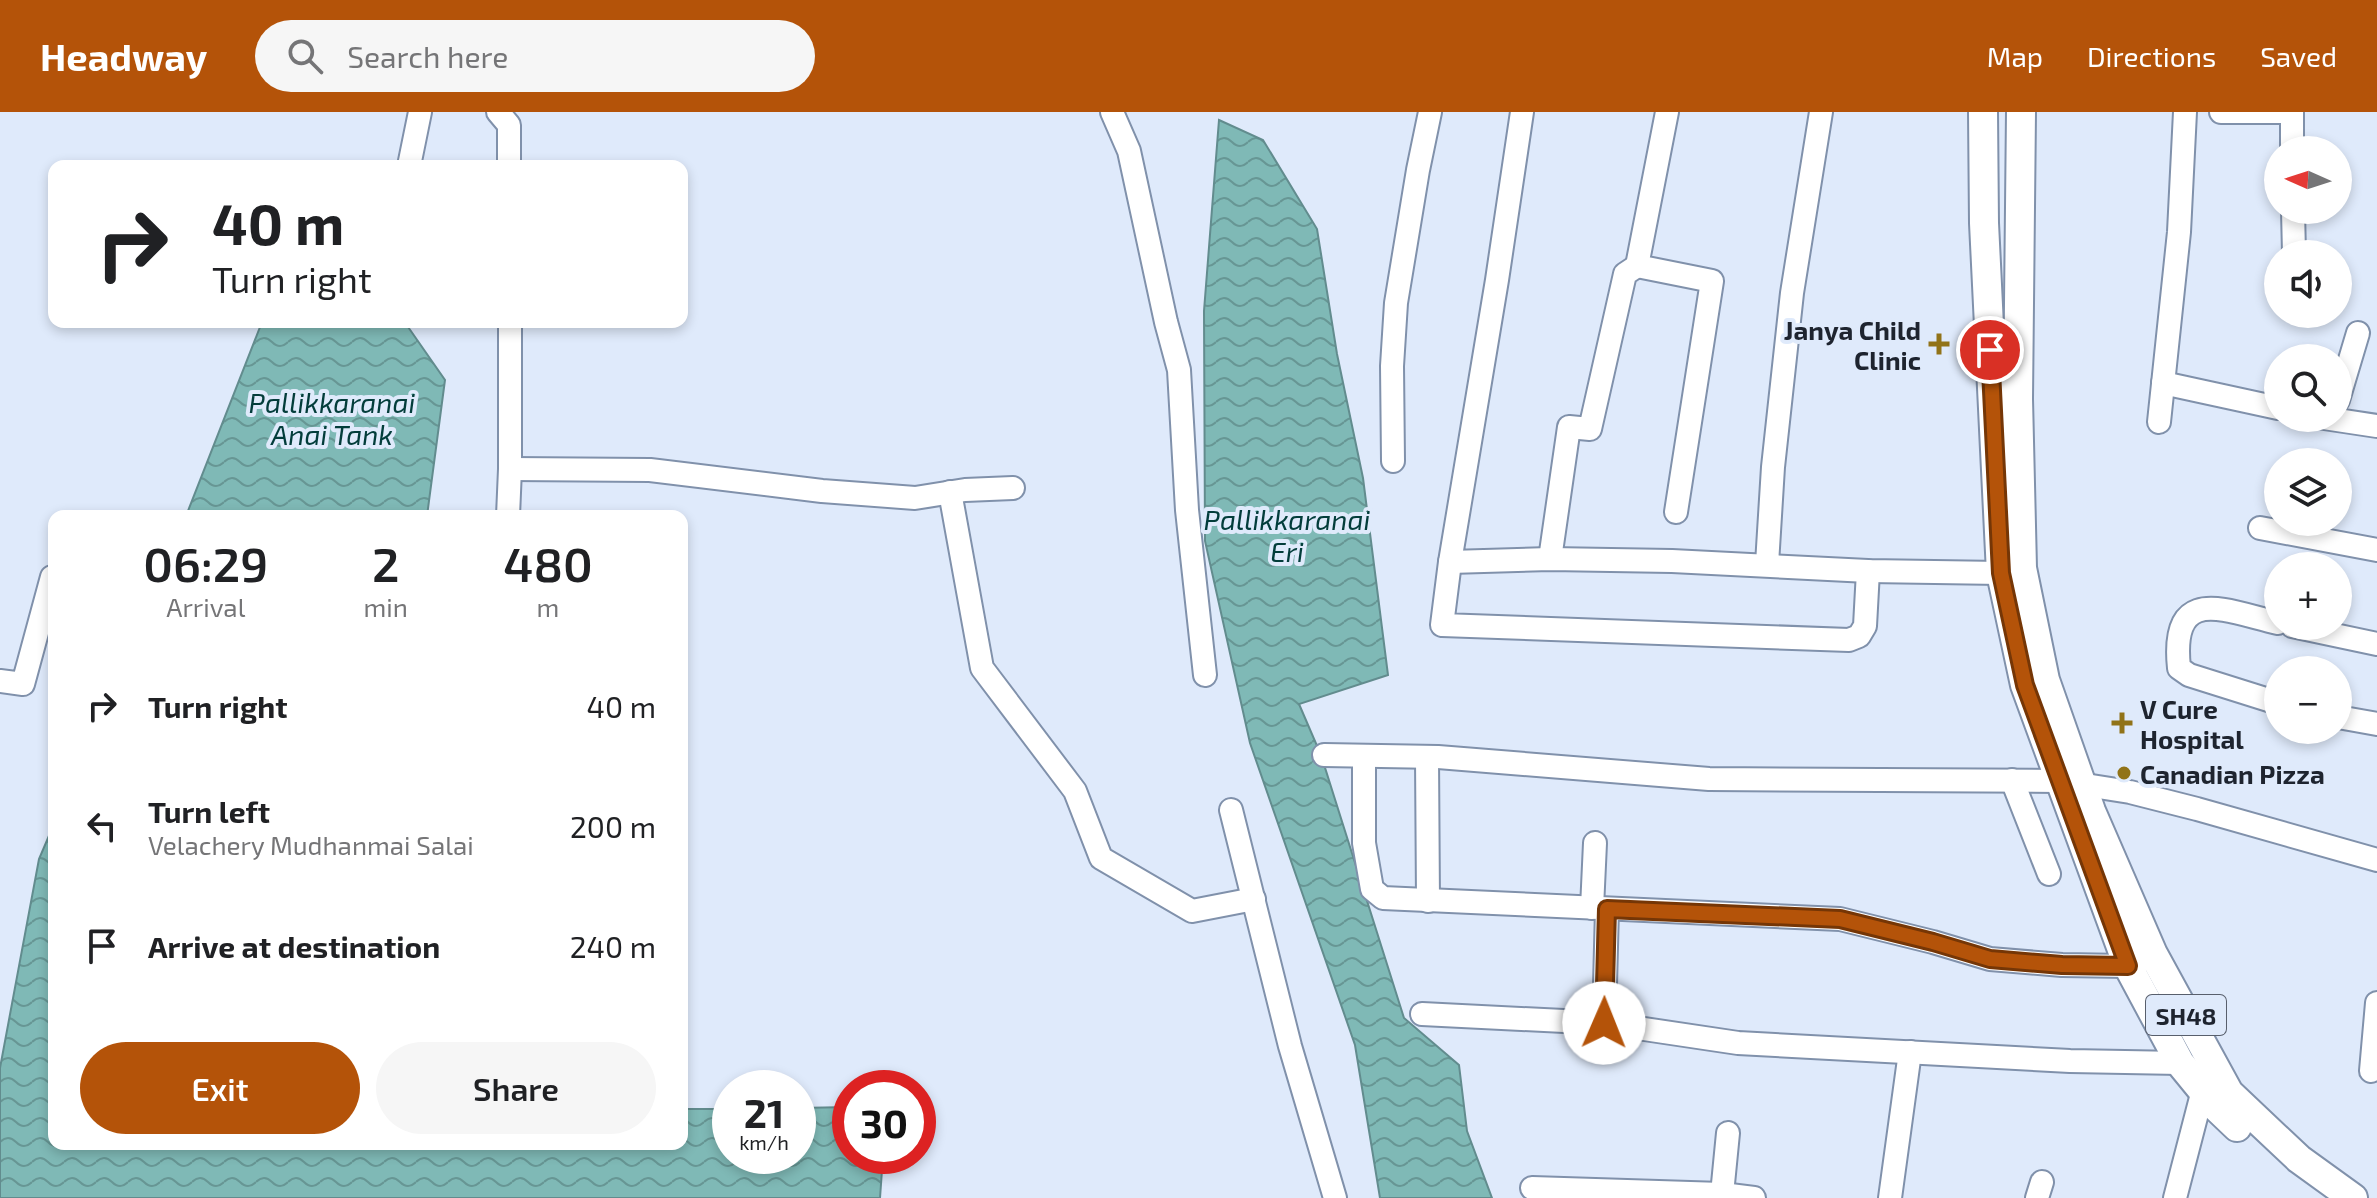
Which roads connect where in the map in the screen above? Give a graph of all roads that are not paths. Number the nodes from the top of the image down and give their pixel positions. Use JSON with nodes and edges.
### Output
{"nodes":[{"id":1,"x":420,"y":112,"type":"edge"},
{"id":2,"x":498,"y":112,"type":"edge"},
{"id":3,"x":1112,"y":112,"type":"edge"},
{"id":4,"x":1430,"y":112,"type":"edge"},
{"id":5,"x":1522,"y":112,"type":"edge"},
{"id":6,"x":1667,"y":112,"type":"edge"},
{"id":7,"x":1821,"y":112,"type":"edge"},
{"id":8,"x":1983,"y":112,"type":"edge"},
{"id":9,"x":2021,"y":112,"type":"edge"},
{"id":10,"x":2185,"y":112,"type":"edge"},
{"id":11,"x":2221,"y":112,"type":"edge"},
{"id":12,"x":2292,"y":112,"type":"edge"},
{"id":13,"x":2292,"y":136,"type":"edge"},
{"id":14,"x":410,"y":160,"type":"edge"},
{"id":15,"x":509,"y":160,"type":"edge"},
{"id":16,"x":1637,"y":266,"type":"junction"},
{"id":17,"x":510,"y":328,"type":"edge"},
{"id":18,"x":2358,"y":333,"type":"dead end"},
{"id":19,"x":2352,"y":352,"type":"edge"},
{"id":20,"x":2163,"y":383,"type":"junction"},
{"id":21,"x":2264,"y":405,"type":"edge"},
{"id":22,"x":2352,"y":419,"type":"edge"},
{"id":23,"x":2159,"y":422,"type":"dead end"},
{"id":24,"x":2377,"y":426,"type":"edge"},
{"id":25,"x":1393,"y":461,"type":"dead end"},
{"id":26,"x":510,"y":469,"type":"junction"},
{"id":27,"x":1013,"y":488,"type":"dead end"},
{"id":28,"x":950,"y":492,"type":"junction"},
{"id":29,"x":508,"y":510,"type":"edge"},
{"id":30,"x":1676,"y":512,"type":"dead end"},
{"id":31,"x":2260,"y":528,"type":"dead end"},
{"id":32,"x":2377,"y":550,"type":"edge"},
{"id":33,"x":1550,"y":559,"type":"junction"},
{"id":34,"x":1450,"y":562,"type":"junction"},
{"id":35,"x":1767,"y":564,"type":"junction"},
{"id":36,"x":1868,"y":571,"type":"junction"},
{"id":37,"x":2001,"y":573,"type":"junction"},
{"id":38,"x":48,"y":592,"type":"edge"},
{"id":39,"x":2264,"y":620,"type":"edge"},
{"id":40,"x":2352,"y":639,"type":"edge"},
{"id":41,"x":2377,"y":644,"type":"edge"},
{"id":42,"x":1205,"y":675,"type":"dead end"},
{"id":43,"x":0,"y":681,"type":"edge"},
{"id":44,"x":2264,"y":699,"type":"edge"},
{"id":45,"x":2352,"y":720,"type":"edge"},
{"id":46,"x":2377,"y":724,"type":"edge"},
{"id":47,"x":1324,"y":755,"type":"dead end"},
{"id":48,"x":1364,"y":756,"type":"junction"},
{"id":49,"x":1427,"y":757,"type":"junction"},
{"id":50,"x":2012,"y":780,"type":"junction"},
{"id":51,"x":2071,"y":783,"type":"junction"},
{"id":52,"x":1231,"y":810,"type":"dead end"},
{"id":53,"x":1595,"y":843,"type":"dead end"},
{"id":54,"x":2377,"y":860,"type":"edge"},
{"id":55,"x":2049,"y":874,"type":"dead end"},
{"id":56,"x":1254,"y":899,"type":"junction"},
{"id":57,"x":1428,"y":901,"type":"junction"},
{"id":58,"x":1599,"y":908,"type":"junction"},
{"id":59,"x":2140,"y":960,"type":"junction"},
{"id":60,"x":2377,"y":1003,"type":"edge"},
{"id":61,"x":1422,"y":1014,"type":"dead end"},
{"id":62,"x":1604,"y":1023,"type":"junction"},
{"id":63,"x":1910,"y":1052,"type":"junction"},
{"id":64,"x":2180,"y":1063,"type":"junction"},
{"id":65,"x":2371,"y":1071,"type":"dead end"},
{"id":66,"x":2203,"y":1090,"type":"junction"},
{"id":67,"x":1728,"y":1133,"type":"dead end"},
{"id":68,"x":1532,"y":1188,"type":"dead end"},
{"id":69,"x":1722,"y":1194,"type":"junction"},
{"id":70,"x":1688,"y":1196,"type":"edge"},
{"id":71,"x":1335,"y":1198,"type":"edge"},
{"id":72,"x":1754,"y":1198,"type":"edge"},
{"id":73,"x":1890,"y":1198,"type":"edge"},
{"id":74,"x":2175,"y":1198,"type":"edge"},
{"id":75,"x":2324,"y":1198,"type":"edge"},
{"id":76,"x":2353,"y":1198,"type":"edge"}],
"edges":[{"from":1,"to":14,"type":"street"},
{"from":2,"to":15,"type":"street"},
{"from":3,"to":42,"type":"street"},
{"from":4,"to":25,"type":"street"},
{"from":5,"to":34,"type":"street"},
{"from":6,"to":16,"type":"street"},
{"from":7,"to":35,"type":"street"},
{"from":8,"to":37,"type":"main road","number":"SH48"},
{"from":9,"to":51,"type":"main road","number":"SH48"},
{"from":10,"to":20,"type":"street"},
{"from":11,"to":12,"type":"street"},
{"from":12,"to":13,"type":"street"},
{"from":16,"to":30,"type":"street"},
{"from":16,"to":33,"type":"street"},
{"from":17,"to":26,"type":"street"},
{"from":18,"to":19,"type":"street"},
{"from":20,"to":21,"type":"street"},
{"from":20,"to":23,"type":"street"},
{"from":22,"to":24,"type":"street"},
{"from":26,"to":28,"type":"street"},
{"from":26,"to":29,"type":"street"},
{"from":27,"to":28,"type":"street"},
{"from":28,"to":56,"type":"street"},
{"from":31,"to":32,"type":"street"},
{"from":33,"to":34,"type":"street"},
{"from":33,"to":35,"type":"street"},
{"from":34,"to":36,"type":"street"},
{"from":35,"to":36,"type":"street"},
{"from":36,"to":37,"type":"street"},
{"from":37,"to":51,"type":"main road","number":"SH48"},
{"from":38,"to":43,"type":"street"},
{"from":39,"to":44,"type":"street"},
{"from":40,"to":41,"type":"street"},
{"from":45,"to":46,"type":"street"},
{"from":47,"to":48,"type":"street"},
{"from":48,"to":49,"type":"street"},
{"from":48,"to":57,"type":"street"},
{"from":49,"to":50,"type":"street"},
{"from":49,"to":57,"type":"street"},
{"from":50,"to":51,"type":"street"},
{"from":50,"to":55,"type":"street"},
{"from":51,"to":54,"type":"street"},
{"from":51,"to":59,"type":"main road","number":"SH48"},
{"from":52,"to":56,"type":"street"},
{"from":53,"to":58,"type":"street"},
{"from":56,"to":71,"type":"street"},
{"from":57,"to":58,"type":"street"},
{"from":58,"to":59,"type":"street"},
{"from":58,"to":62,"type":"street"},
{"from":59,"to":64,"type":"main road","number":"SH48"},
{"from":59,"to":76,"type":"main road","number":"SH48"},
{"from":60,"to":65,"type":"street"},
{"from":61,"to":62,"type":"street"},
{"from":62,"to":63,"type":"street"},
{"from":63,"to":64,"type":"street"},
{"from":63,"to":73,"type":"street"},
{"from":64,"to":66,"type":"main road","number":"SH48"},
{"from":66,"to":74,"type":"street"},
{"from":66,"to":75,"type":"main road","number":"SH48"},
{"from":67,"to":69,"type":"street"},
{"from":68,"to":70,"type":"street"},
{"from":69,"to":70,"type":"street"},
{"from":69,"to":72,"type":"street"}]}
